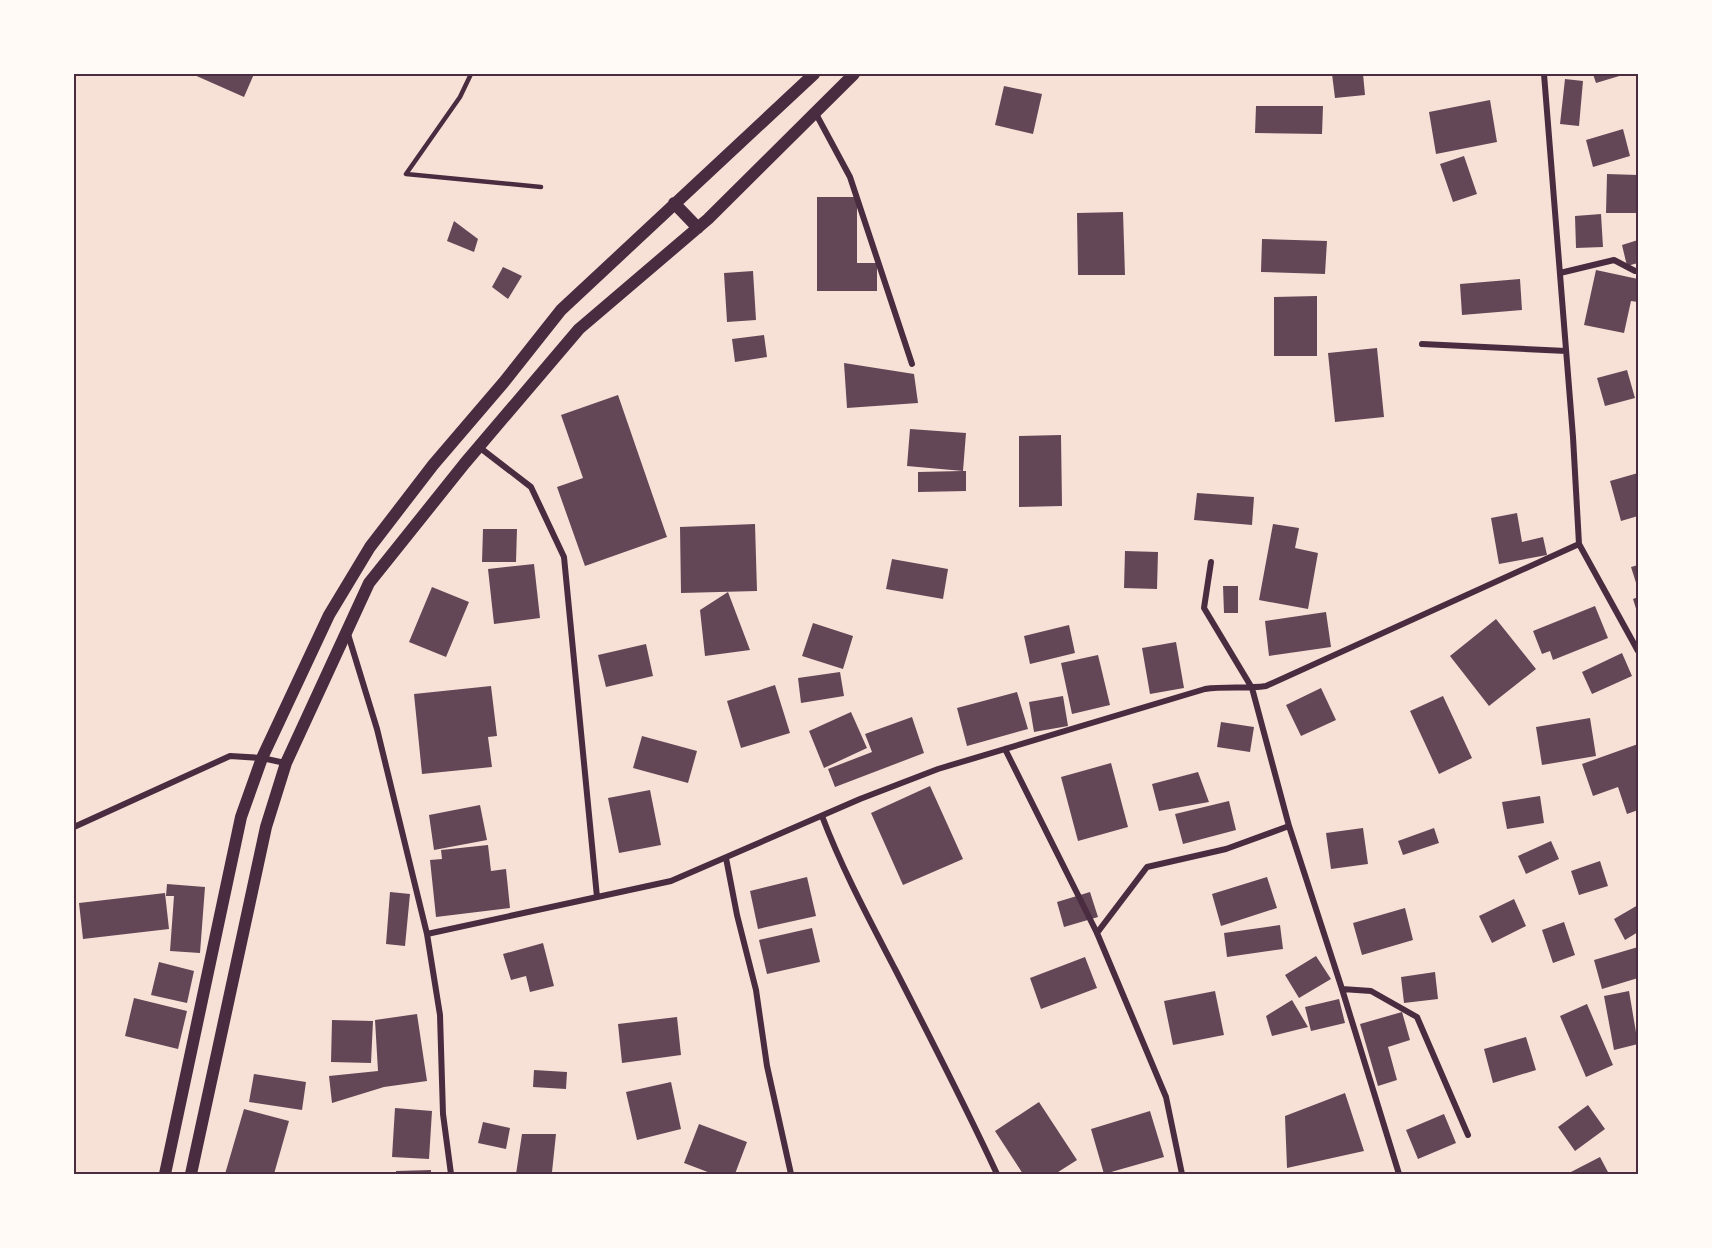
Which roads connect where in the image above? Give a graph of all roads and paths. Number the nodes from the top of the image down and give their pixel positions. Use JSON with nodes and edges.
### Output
{"nodes":[{"id":1,"x":471,"y":74,"type":"edge"},
{"id":2,"x":814,"y":74,"type":"edge"},
{"id":3,"x":854,"y":74,"type":"edge"},
{"id":4,"x":1544,"y":74,"type":"edge"},
{"id":5,"x":815,"y":111,"type":"junction"},
{"id":6,"x":541,"y":187,"type":"dead end"},
{"id":7,"x":674,"y":203,"type":"junction"},
{"id":8,"x":698,"y":228,"type":"junction"},
{"id":9,"x":1638,"y":271,"type":"edge"},
{"id":10,"x":1560,"y":273,"type":"junction"},
{"id":11,"x":1422,"y":344,"type":"dead end"},
{"id":12,"x":1566,"y":351,"type":"junction"},
{"id":13,"x":912,"y":364,"type":"dead end"},
{"id":14,"x":479,"y":447,"type":"junction"},
{"id":15,"x":1579,"y":544,"type":"junction"},
{"id":16,"x":1211,"y":562,"type":"dead end"},
{"id":17,"x":346,"y":628,"type":"junction"},
{"id":18,"x":1638,"y":651,"type":"edge"},
{"id":19,"x":1252,"y":688,"type":"junction"},
{"id":20,"x":1005,"y":749,"type":"junction"},
{"id":21,"x":262,"y":758,"type":"junction"},
{"id":22,"x":286,"y":764,"type":"junction"},
{"id":23,"x":822,"y":816,"type":"junction"},
{"id":24,"x":1289,"y":826,"type":"junction"},
{"id":25,"x":74,"y":827,"type":"edge"},
{"id":26,"x":726,"y":858,"type":"junction"},
{"id":27,"x":597,"y":897,"type":"junction"},
{"id":28,"x":1097,"y":933,"type":"junction"},
{"id":29,"x":427,"y":934,"type":"junction"},
{"id":30,"x":1342,"y":989,"type":"junction"},
{"id":31,"x":1468,"y":1135,"type":"dead end"},
{"id":32,"x":165,"y":1174,"type":"edge"},
{"id":33,"x":191,"y":1174,"type":"edge"},
{"id":34,"x":451,"y":1174,"type":"edge"},
{"id":35,"x":791,"y":1174,"type":"edge"},
{"id":36,"x":997,"y":1174,"type":"edge"},
{"id":37,"x":1182,"y":1174,"type":"edge"},
{"id":38,"x":1399,"y":1174,"type":"edge"}],
"edges":[{"from":1,"to":6,"type":"lane"},
{"from":2,"to":7,"type":"main road"},
{"from":3,"to":5,"type":"main road"},
{"from":4,"to":10,"type":"street"},
{"from":5,"to":8,"type":"main road"},
{"from":5,"to":13,"type":"street"},
{"from":7,"to":8,"type":"main road"},
{"from":7,"to":21,"type":"main road"},
{"from":8,"to":14,"type":"main road"},
{"from":9,"to":10,"type":"street"},
{"from":10,"to":12,"type":"street"},
{"from":11,"to":12,"type":"street"},
{"from":12,"to":15,"type":"street"},
{"from":14,"to":17,"type":"main road"},
{"from":14,"to":27,"type":"street"},
{"from":15,"to":18,"type":"street"},
{"from":15,"to":19,"type":"street"},
{"from":16,"to":19,"type":"street"},
{"from":17,"to":22,"type":"main road"},
{"from":17,"to":29,"type":"street"},
{"from":19,"to":20,"type":"street"},
{"from":19,"to":24,"type":"street"},
{"from":20,"to":23,"type":"street"},
{"from":20,"to":28,"type":"street"},
{"from":21,"to":22,"type":"street"},
{"from":21,"to":25,"type":"street"},
{"from":21,"to":32,"type":"main road"},
{"from":22,"to":33,"type":"main road"},
{"from":23,"to":26,"type":"street"},
{"from":23,"to":36,"type":"street"},
{"from":24,"to":28,"type":"street"},
{"from":24,"to":30,"type":"street"},
{"from":26,"to":27,"type":"street"},
{"from":26,"to":35,"type":"street"},
{"from":27,"to":29,"type":"street"},
{"from":28,"to":37,"type":"street"},
{"from":29,"to":34,"type":"street"},
{"from":30,"to":31,"type":"street"},
{"from":30,"to":38,"type":"street"}]}
